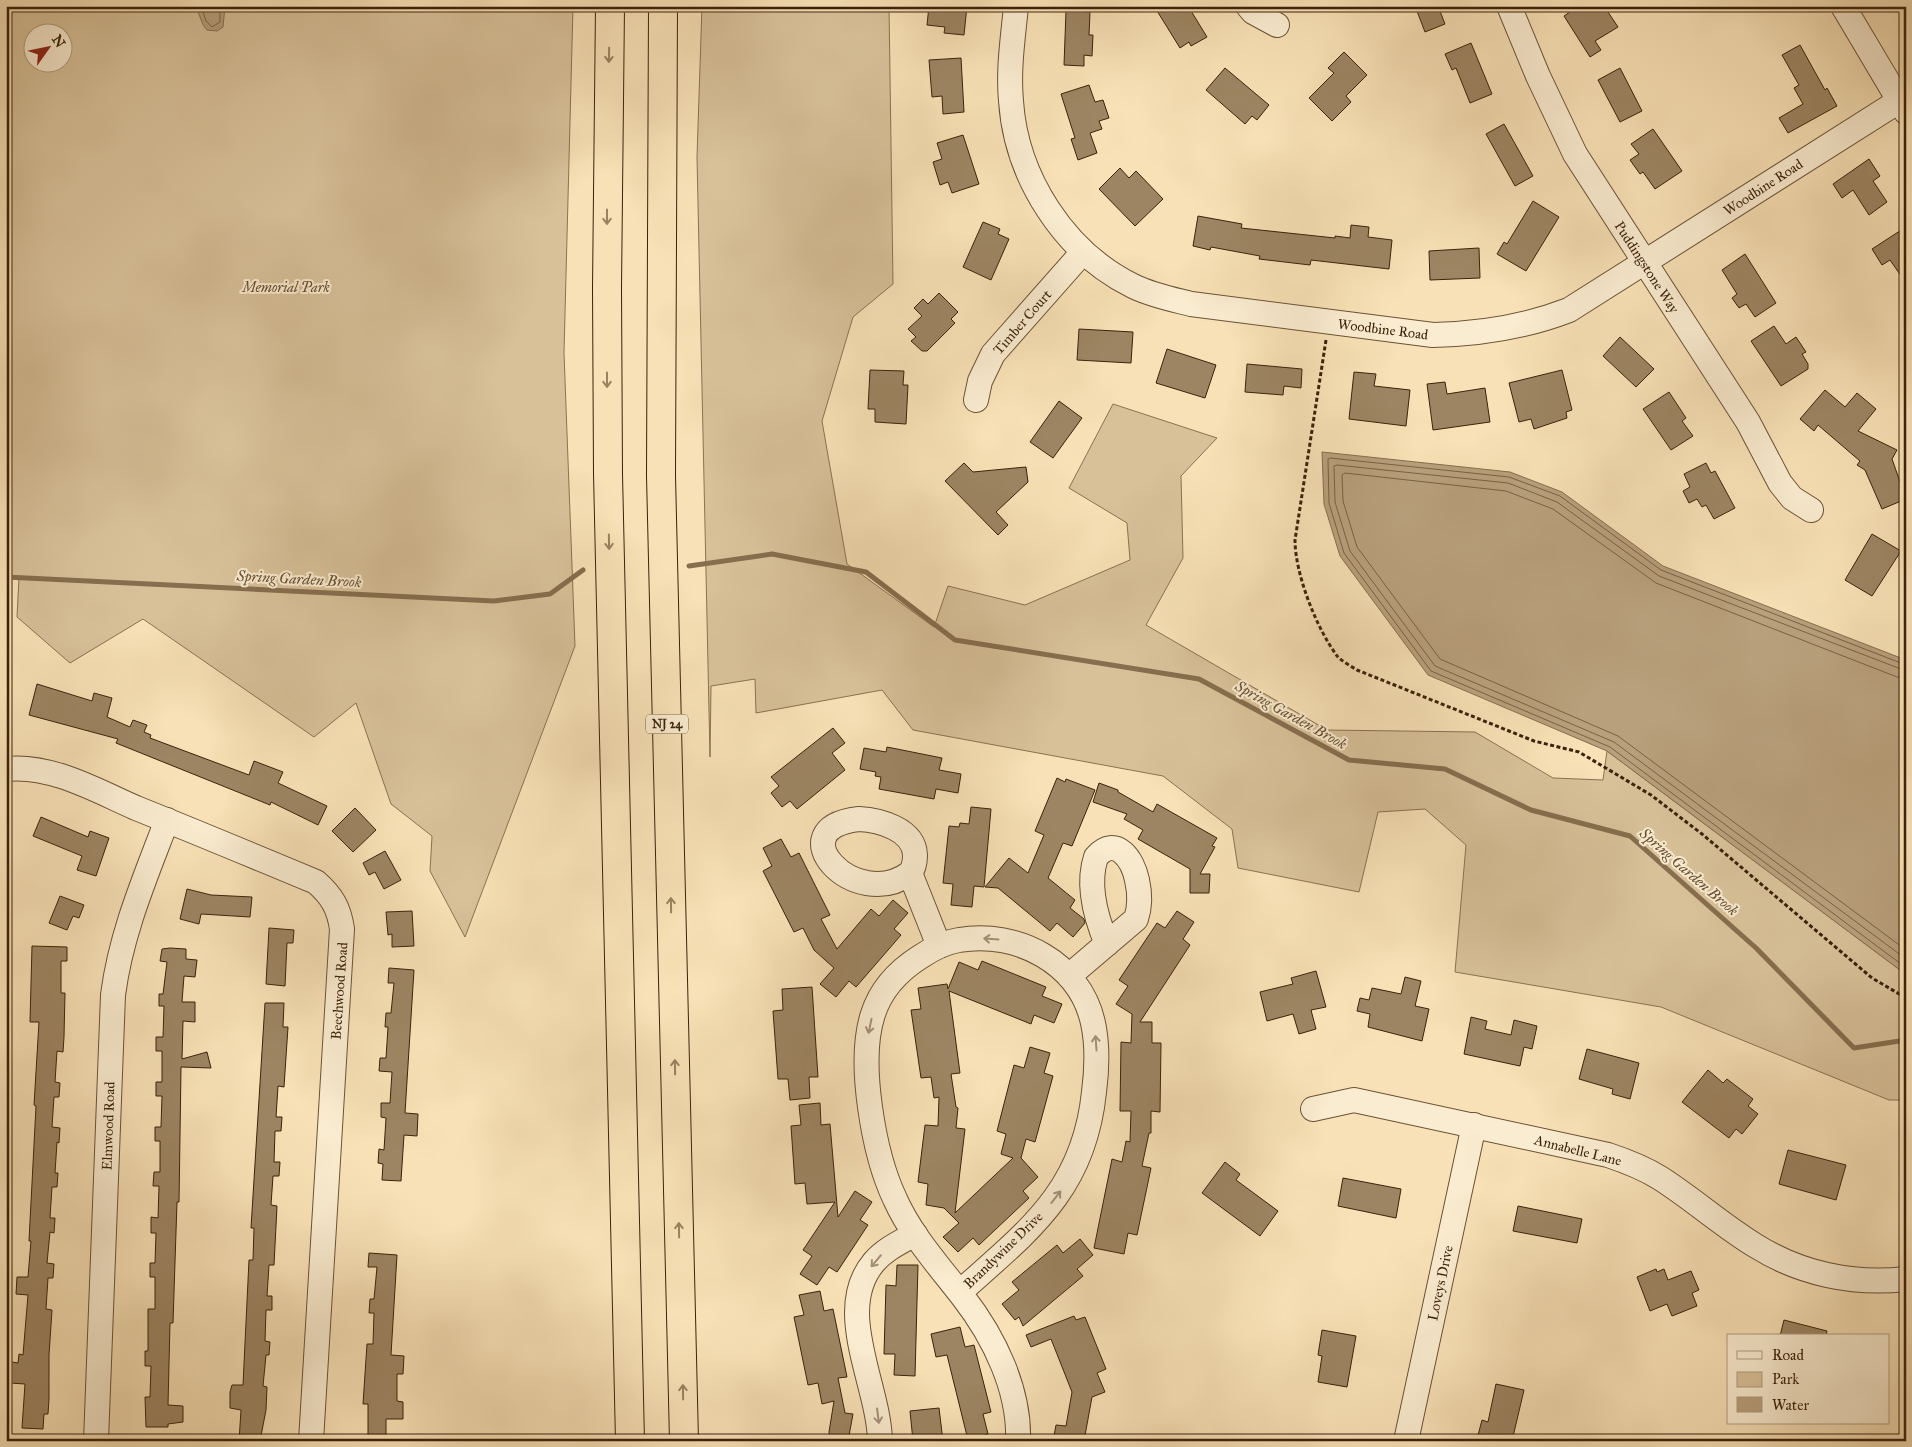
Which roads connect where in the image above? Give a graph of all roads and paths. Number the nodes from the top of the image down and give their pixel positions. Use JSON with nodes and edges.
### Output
{"nodes":[{"id":1,"x":610,"y":6,"type":"edge"},
{"id":2,"x":663,"y":6,"type":"edge"},
{"id":3,"x":1016,"y":6,"type":"edge"},
{"id":4,"x":1248,"y":6,"type":"edge"},
{"id":5,"x":1509,"y":6,"type":"edge"},
{"id":6,"x":1843,"y":6,"type":"edge"},
{"id":7,"x":1276,"y":25,"type":"dead end"},
{"id":8,"x":1902,"y":106,"type":"edge"},
{"id":9,"x":1083,"y":252,"type":"junction"},
{"id":10,"x":1645,"y":263,"type":"junction"},
{"id":11,"x":1329,"y":322,"type":"junction"},
{"id":12,"x":976,"y":400,"type":"dead end"},
{"id":13,"x":1811,"y":510,"type":"dead end"},
{"id":14,"x":6,"y":769,"type":"edge"},
{"id":15,"x":167,"y":820,"type":"junction"},
{"id":16,"x":910,"y":873,"type":"dead end"},
{"id":17,"x":1107,"y":944,"type":"dead end"},
{"id":18,"x":939,"y":946,"type":"junction"},
{"id":19,"x":1069,"y":976,"type":"junction"},
{"id":20,"x":1906,"y":998,"type":"edge"},
{"id":21,"x":1313,"y":1109,"type":"dead end"},
{"id":22,"x":1474,"y":1125,"type":"junction"},
{"id":23,"x":915,"y":1234,"type":"junction"},
{"id":24,"x":1906,"y":1279,"type":"edge"},
{"id":25,"x":960,"y":1292,"type":"junction"},
{"id":26,"x":96,"y":1441,"type":"edge"},
{"id":27,"x":312,"y":1441,"type":"edge"},
{"id":28,"x":630,"y":1441,"type":"edge"},
{"id":29,"x":684,"y":1441,"type":"edge"},
{"id":30,"x":880,"y":1441,"type":"edge"},
{"id":31,"x":1018,"y":1441,"type":"edge"},
{"id":32,"x":1406,"y":1441,"type":"edge"}],
"edges":[{"from":1,"to":28,"type":"highway","one_way":true},
{"from":29,"to":2,"type":"highway","number":"NJ 24","one_way":true},
{"from":3,"to":9,"type":"street","name":"Woodbine Road"},
{"from":4,"to":7,"type":"street"},
{"from":5,"to":10,"type":"street","name":"Puddingstone Way"},
{"from":6,"to":8,"type":"street"},
{"from":8,"to":10,"type":"street","name":"Woodbine Road"},
{"from":9,"to":11,"type":"street","name":"Woodbine Road"},
{"from":9,"to":12,"type":"street","name":"Timber Court"},
{"from":10,"to":11,"type":"street","name":"Woodbine Road"},
{"from":10,"to":13,"type":"street","name":"Puddingstone Way"},
{"from":11,"to":20,"type":"path"},
{"from":14,"to":15,"type":"street","name":"Beechwood Road"},
{"from":15,"to":26,"type":"street","name":"Elmwood Road"},
{"from":15,"to":27,"type":"street","name":"Beechwood Road"},
{"from":16,"to":18,"type":"street"},
{"from":17,"to":19,"type":"street"},
{"from":19,"to":18,"type":"street","name":"Brandywine Drive","one_way":true},
{"from":18,"to":23,"type":"street","name":"Brandywine Drive","one_way":true},
{"from":25,"to":19,"type":"street","name":"Brandywine Drive","one_way":true},
{"from":21,"to":22,"type":"street","name":"Annabelle Lane"},
{"from":22,"to":24,"type":"street","name":"Annabelle Lane"},
{"from":22,"to":32,"type":"street","name":"Loveys Drive"},
{"from":23,"to":25,"type":"street","name":"Brandywine Drive"},
{"from":23,"to":30,"type":"street","one_way":true},
{"from":25,"to":31,"type":"street","name":"Brandywine Drive"}]}
